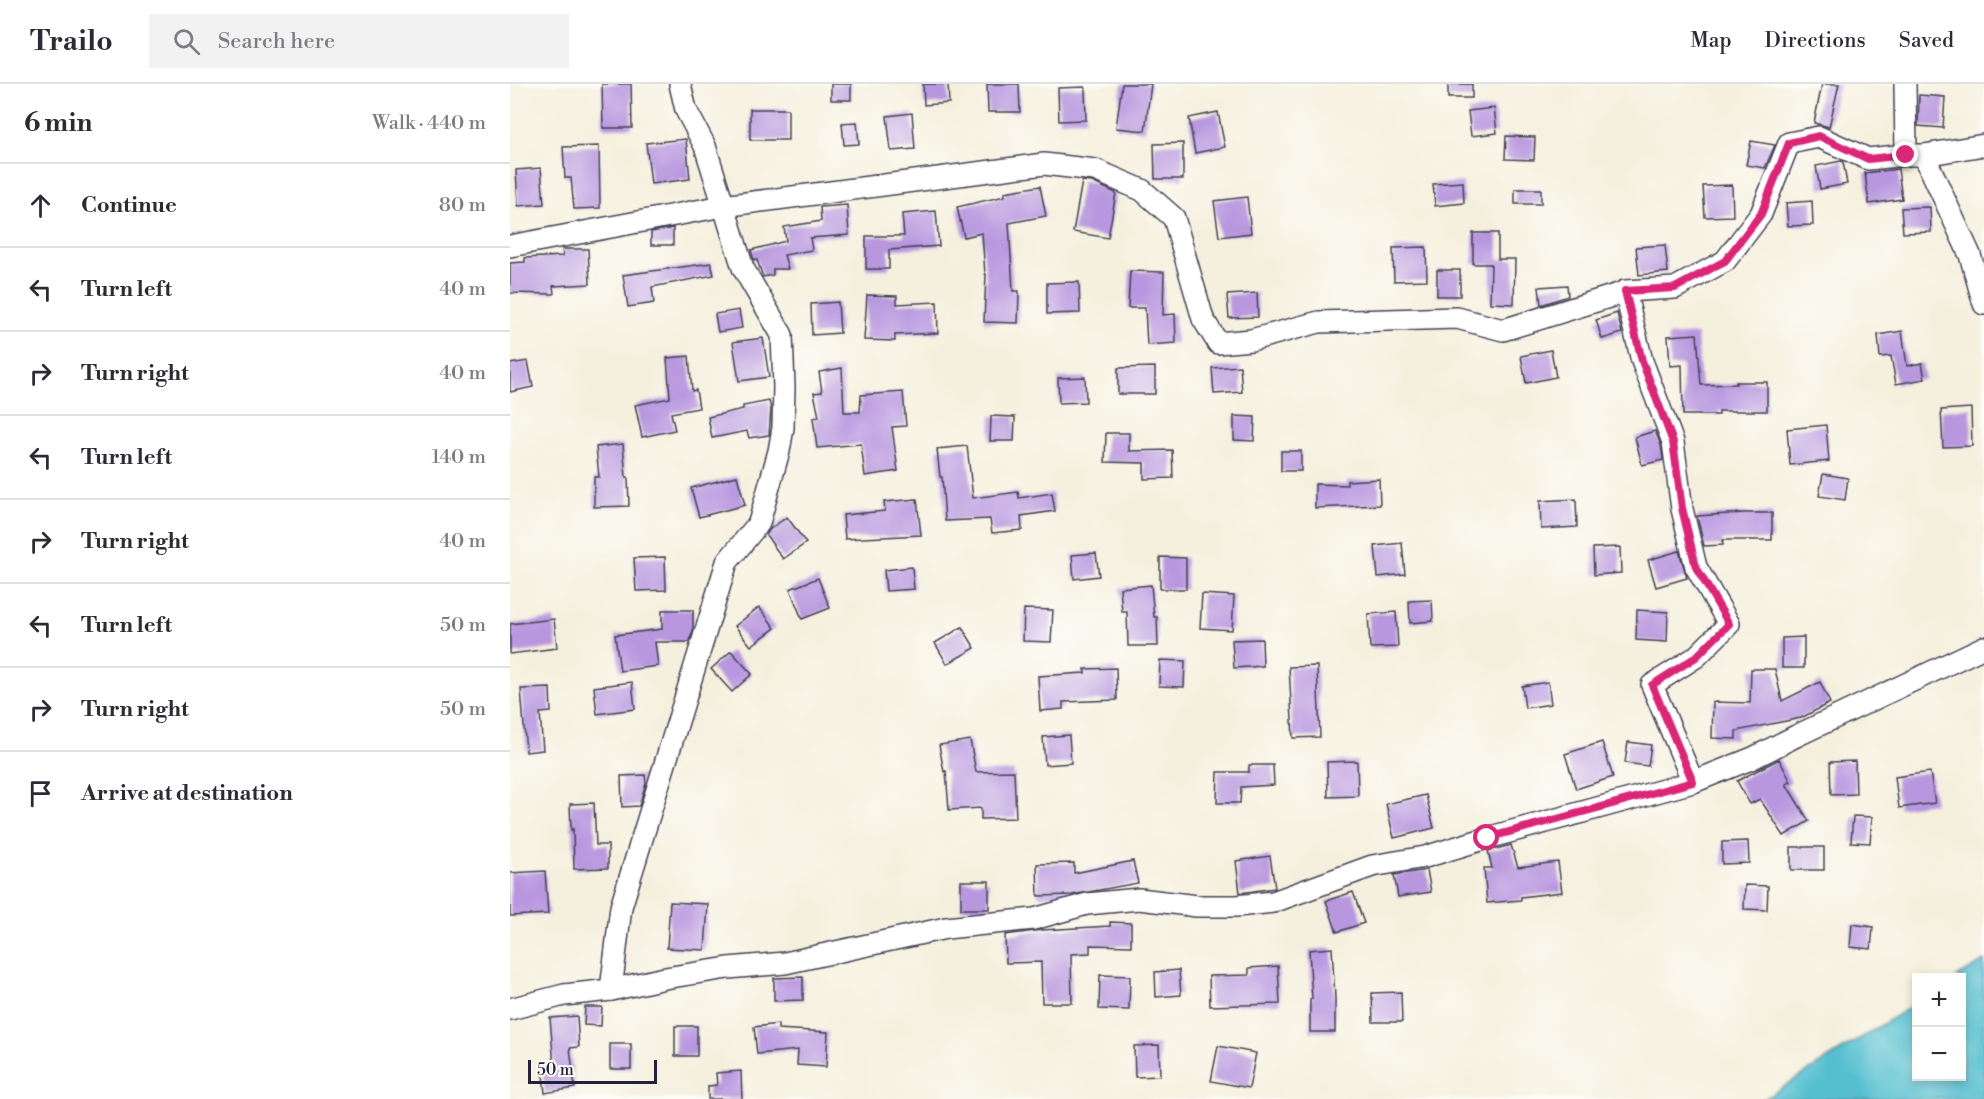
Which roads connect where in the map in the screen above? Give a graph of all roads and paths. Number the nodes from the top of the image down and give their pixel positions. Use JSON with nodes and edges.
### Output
{"nodes":[{"id":1,"x":680,"y":84,"type":"edge"},
{"id":2,"x":1905,"y":84,"type":"edge"},
{"id":3,"x":1984,"y":146,"type":"edge"},
{"id":4,"x":1915,"y":155,"type":"junction"},
{"id":5,"x":723,"y":206,"type":"junction"},
{"id":6,"x":510,"y":246,"type":"edge"},
{"id":7,"x":1625,"y":292,"type":"junction"},
{"id":8,"x":1984,"y":304,"type":"edge"},
{"id":9,"x":1984,"y":647,"type":"edge"},
{"id":10,"x":1693,"y":782,"type":"junction"},
{"id":11,"x":611,"y":990,"type":"junction"},
{"id":12,"x":510,"y":1009,"type":"edge"}],
"edges":[{"from":1,"to":5,"type":"street"},
{"from":2,"to":4,"type":"street"},
{"from":3,"to":4,"type":"street"},
{"from":4,"to":7,"type":"street"},
{"from":4,"to":8,"type":"street"},
{"from":5,"to":6,"type":"street"},
{"from":5,"to":7,"type":"street"},
{"from":5,"to":11,"type":"street"},
{"from":7,"to":10,"type":"street"},
{"from":9,"to":10,"type":"street"},
{"from":10,"to":11,"type":"street"},
{"from":11,"to":12,"type":"street"}]}
